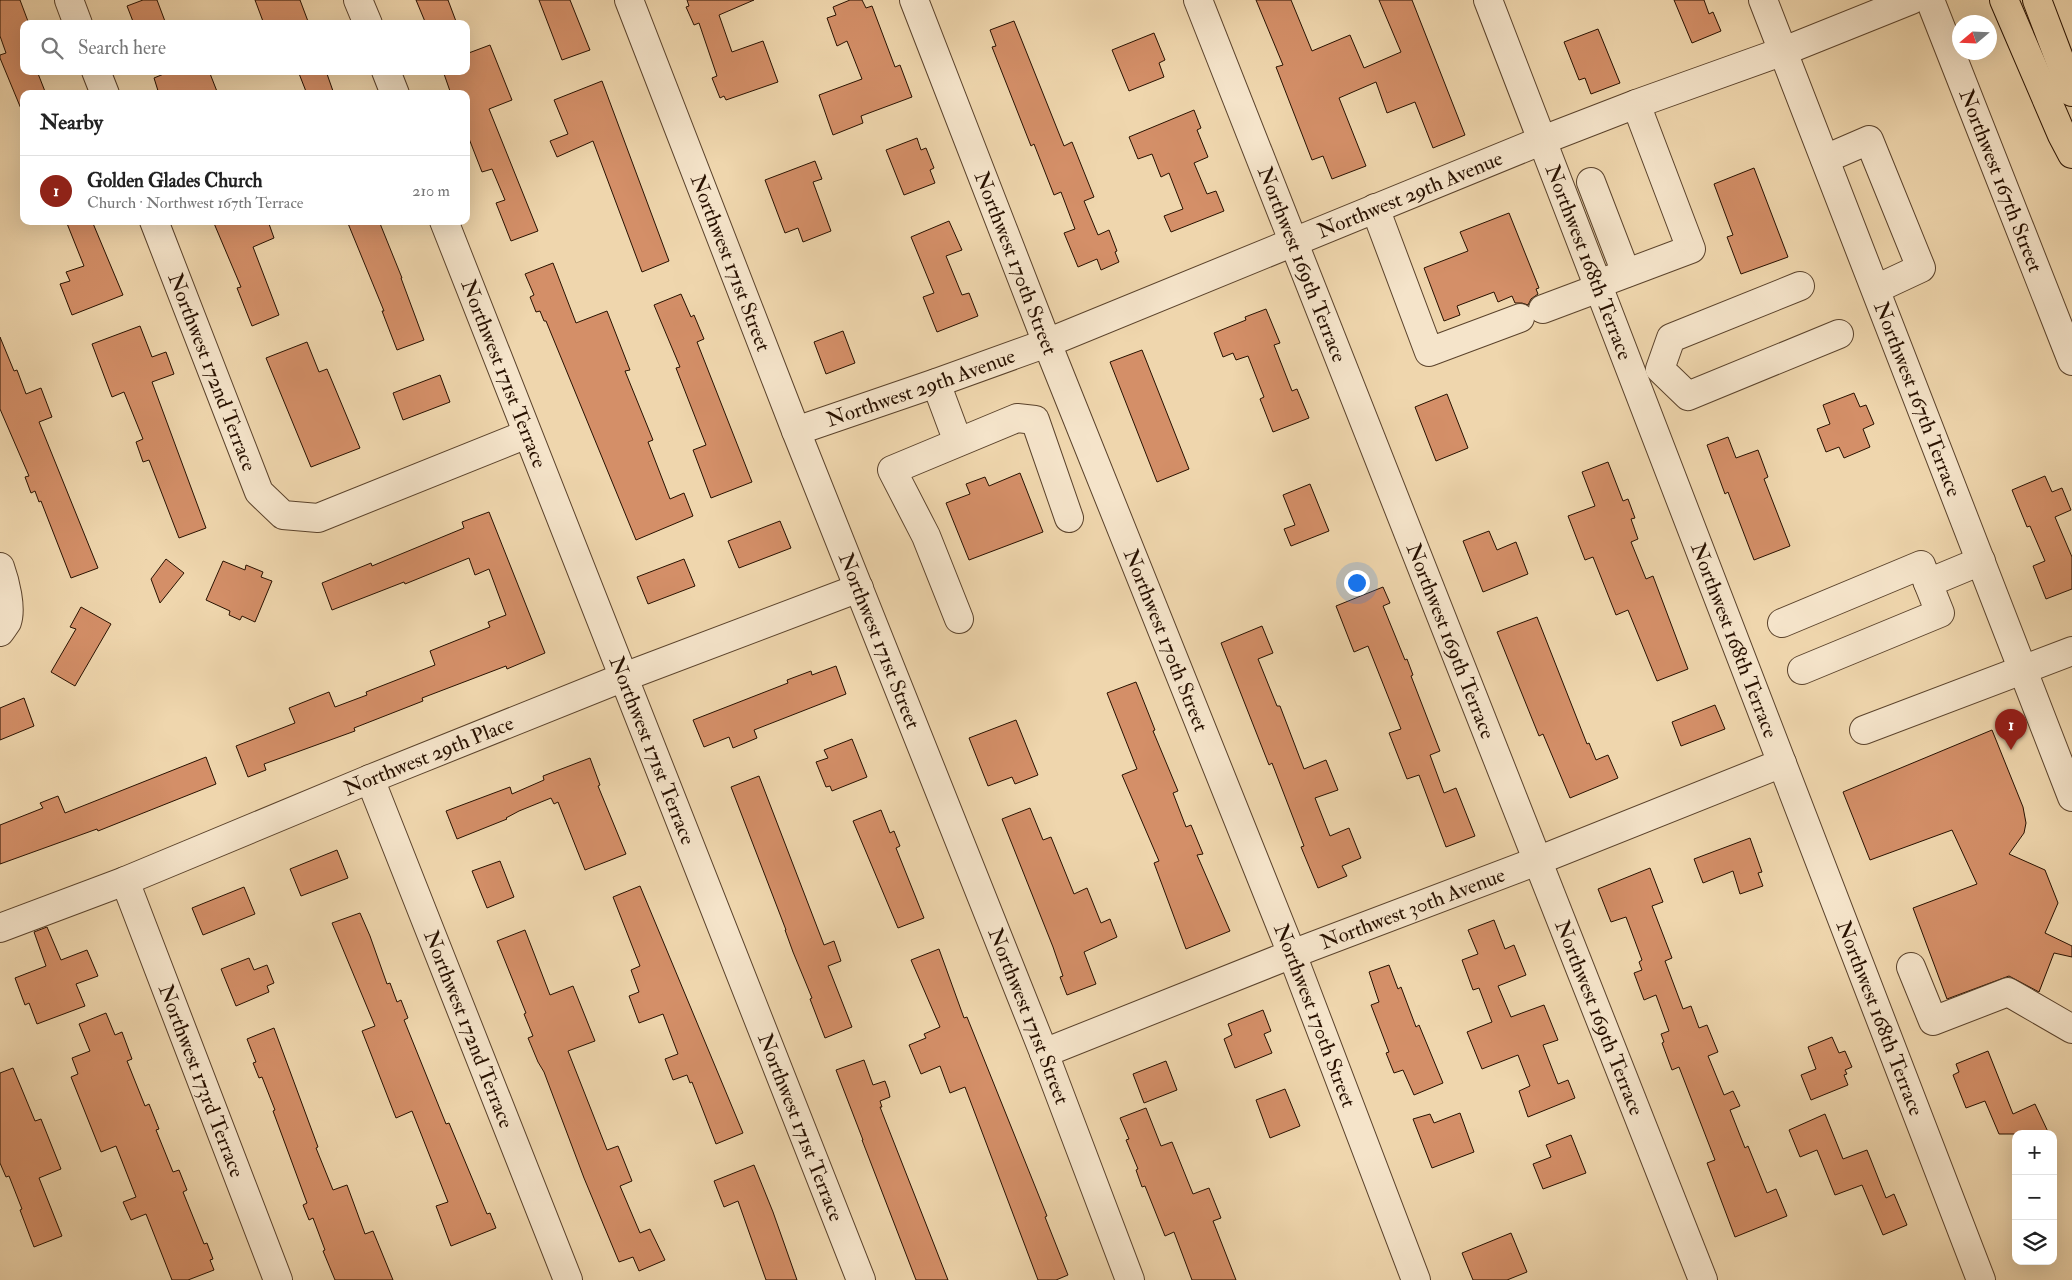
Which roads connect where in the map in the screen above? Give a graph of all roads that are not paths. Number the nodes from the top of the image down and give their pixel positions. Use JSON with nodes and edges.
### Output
{"nodes":[{"id":1,"x":68,"y":0,"type":"edge"},
{"id":2,"x":358,"y":0,"type":"edge"},
{"id":3,"x":629,"y":0,"type":"edge"},
{"id":4,"x":914,"y":0,"type":"edge"},
{"id":5,"x":1198,"y":0,"type":"edge"},
{"id":6,"x":1488,"y":0,"type":"edge"},
{"id":7,"x":1763,"y":0,"type":"edge"},
{"id":8,"x":1911,"y":0,"type":"edge"},
{"id":9,"x":1930,"y":0,"type":"edge"},
{"id":10,"x":2004,"y":0,"type":"edge"},
{"id":11,"x":2037,"y":0,"type":"edge"},
{"id":12,"x":76,"y":20,"type":"edge"},
{"id":13,"x":366,"y":20,"type":"edge"},
{"id":14,"x":1784,"y":51,"type":"junction"},
{"id":15,"x":98,"y":75,"type":"edge"},
{"id":16,"x":388,"y":75,"type":"edge"},
{"id":17,"x":103,"y":90,"type":"edge"},
{"id":18,"x":393,"y":90,"type":"edge"},
{"id":19,"x":2072,"y":92,"type":"edge"},
{"id":20,"x":1636,"y":104,"type":"junction"},
{"id":21,"x":1543,"y":140,"type":"junction"},
{"id":22,"x":2072,"y":154,"type":"edge"},
{"id":23,"x":1825,"y":159,"type":"junction"},
{"id":24,"x":1591,"y":182,"type":"dead end"},
{"id":25,"x":1375,"y":208,"type":"junction"},
{"id":26,"x":156,"y":225,"type":"edge"},
{"id":27,"x":446,"y":225,"type":"edge"},
{"id":28,"x":1294,"y":243,"type":"junction"},
{"id":29,"x":1626,"y":273,"type":"junction"},
{"id":30,"x":1599,"y":286,"type":"junction"},
{"id":31,"x":1800,"y":286,"type":"dead end"},
{"id":32,"x":1876,"y":289,"type":"junction"},
{"id":33,"x":1840,"y":334,"type":"dead end"},
{"id":34,"x":1047,"y":343,"type":"junction"},
{"id":35,"x":2072,"y":361,"type":"edge"},
{"id":36,"x":1660,"y":369,"type":"junction"},
{"id":37,"x":1634,"y":380,"type":"junction"},
{"id":38,"x":936,"y":383,"type":"junction"},
{"id":39,"x":796,"y":431,"type":"junction"},
{"id":40,"x":527,"y":434,"type":"junction"},
{"id":41,"x":958,"y":442,"type":"junction"},
{"id":42,"x":1069,"y":518,"type":"dead end"},
{"id":43,"x":1981,"y":561,"type":"junction"},
{"id":44,"x":0,"y":567,"type":"edge"},
{"id":45,"x":1928,"y":583,"type":"junction"},
{"id":46,"x":859,"y":588,"type":"junction"},
{"id":47,"x":959,"y":619,"type":"dead end"},
{"id":48,"x":1782,"y":623,"type":"dead end"},
{"id":49,"x":4,"y":627,"type":"edge"},
{"id":50,"x":2072,"y":651,"type":"edge"},
{"id":51,"x":1802,"y":670,"type":"dead end"},
{"id":52,"x":2023,"y":670,"type":"junction"},
{"id":53,"x":624,"y":678,"type":"junction"},
{"id":54,"x":1864,"y":730,"type":"dead end"},
{"id":55,"x":1782,"y":763,"type":"junction"},
{"id":56,"x":370,"y":779,"type":"junction"},
{"id":57,"x":2072,"y":797,"type":"edge"},
{"id":58,"x":1537,"y":861,"type":"junction"},
{"id":59,"x":125,"y":881,"type":"junction"},
{"id":60,"x":0,"y":928,"type":"edge"},
{"id":61,"x":1292,"y":954,"type":"junction"},
{"id":62,"x":1911,"y":967,"type":"dead end"},
{"id":63,"x":2072,"y":1028,"type":"edge"},
{"id":64,"x":1044,"y":1053,"type":"junction"},
{"id":65,"x":278,"y":1280,"type":"edge"},
{"id":66,"x":568,"y":1280,"type":"edge"},
{"id":67,"x":861,"y":1280,"type":"edge"},
{"id":68,"x":1130,"y":1280,"type":"edge"},
{"id":69,"x":1416,"y":1280,"type":"edge"},
{"id":70,"x":1703,"y":1280,"type":"edge"},
{"id":71,"x":1981,"y":1280,"type":"edge"}],
"edges":[{"from":1,"to":12,"type":"street"},
{"from":2,"to":13,"type":"street"},
{"from":3,"to":39,"type":"street","name":"Northwest 171st Street"},
{"from":4,"to":34,"type":"street","name":"Northwest 170th Street"},
{"from":5,"to":28,"type":"street","name":"Northwest 169th Terrace"},
{"from":6,"to":21,"type":"street","name":"Northwest 168th Terrace"},
{"from":7,"to":14,"type":"street","name":"Northwest 167th Terrace"},
{"from":8,"to":14,"type":"street","name":"Northwest 29th Avenue"},
{"from":9,"to":35,"type":"street","name":"Northwest 167th Street"},
{"from":10,"to":22,"type":"highway"},
{"from":11,"to":19,"type":"highway"},
{"from":14,"to":20,"type":"street","name":"Northwest 29th Avenue"},
{"from":14,"to":23,"type":"street","name":"Northwest 167th Terrace"},
{"from":15,"to":17,"type":"street"},
{"from":16,"to":18,"type":"street"},
{"from":20,"to":21,"type":"street","name":"Northwest 29th Avenue"},
{"from":20,"to":29,"type":"street"},
{"from":21,"to":25,"type":"street","name":"Northwest 29th Avenue"},
{"from":21,"to":30,"type":"street","name":"Northwest 168th Terrace"},
{"from":23,"to":32,"type":"street","name":"Northwest 167th Terrace"},
{"from":23,"to":32,"type":"street"},
{"from":24,"to":29,"type":"street"},
{"from":25,"to":28,"type":"street","name":"Northwest 29th Avenue"},
{"from":25,"to":30,"type":"street"},
{"from":26,"to":40,"type":"street","name":"Northwest 172nd Terrace"},
{"from":27,"to":40,"type":"street","name":"Northwest 171st Terrace"},
{"from":28,"to":34,"type":"street","name":"Northwest 29th Avenue"},
{"from":28,"to":58,"type":"street","name":"Northwest 169th Terrace"},
{"from":29,"to":30,"type":"street"},
{"from":30,"to":37,"type":"street","name":"Northwest 168th Terrace"},
{"from":31,"to":36,"type":"street"},
{"from":32,"to":43,"type":"street","name":"Northwest 167th Terrace"},
{"from":33,"to":36,"type":"street"},
{"from":34,"to":38,"type":"street","name":"Northwest 29th Avenue"},
{"from":34,"to":61,"type":"street","name":"Northwest 170th Street"},
{"from":36,"to":37,"type":"street"},
{"from":37,"to":55,"type":"street","name":"Northwest 168th Terrace"},
{"from":38,"to":39,"type":"street","name":"Northwest 29th Avenue"},
{"from":38,"to":41,"type":"street"},
{"from":39,"to":46,"type":"street","name":"Northwest 171st Street"},
{"from":40,"to":53,"type":"street","name":"Northwest 171st Terrace"},
{"from":41,"to":42,"type":"street"},
{"from":41,"to":47,"type":"street"},
{"from":43,"to":45,"type":"street"},
{"from":43,"to":52,"type":"street","name":"Northwest 167th Terrace"},
{"from":44,"to":49,"type":"street"},
{"from":45,"to":48,"type":"street"},
{"from":45,"to":51,"type":"street"},
{"from":46,"to":53,"type":"street","name":"Northwest 29th Place"},
{"from":46,"to":64,"type":"street","name":"Northwest 171st Street"},
{"from":50,"to":52,"type":"street"},
{"from":52,"to":54,"type":"street"},
{"from":52,"to":57,"type":"street","name":"Northwest 167th Terrace"},
{"from":53,"to":56,"type":"street","name":"Northwest 29th Place"},
{"from":53,"to":67,"type":"street","name":"Northwest 171st Terrace"},
{"from":55,"to":58,"type":"street","name":"Northwest 30th Avenue"},
{"from":55,"to":71,"type":"street","name":"Northwest 168th Terrace"},
{"from":56,"to":59,"type":"street","name":"Northwest 29th Place"},
{"from":56,"to":66,"type":"street","name":"Northwest 172nd Terrace"},
{"from":58,"to":61,"type":"street","name":"Northwest 30th Avenue"},
{"from":58,"to":70,"type":"street","name":"Northwest 169th Terrace"},
{"from":59,"to":60,"type":"street","name":"Northwest 29th Place"},
{"from":59,"to":65,"type":"street","name":"Northwest 173rd Terrace"},
{"from":61,"to":64,"type":"street","name":"Northwest 30th Avenue"},
{"from":61,"to":69,"type":"street","name":"Northwest 170th Street"},
{"from":62,"to":63,"type":"street"},
{"from":64,"to":68,"type":"street","name":"Northwest 171st Street"}]}
